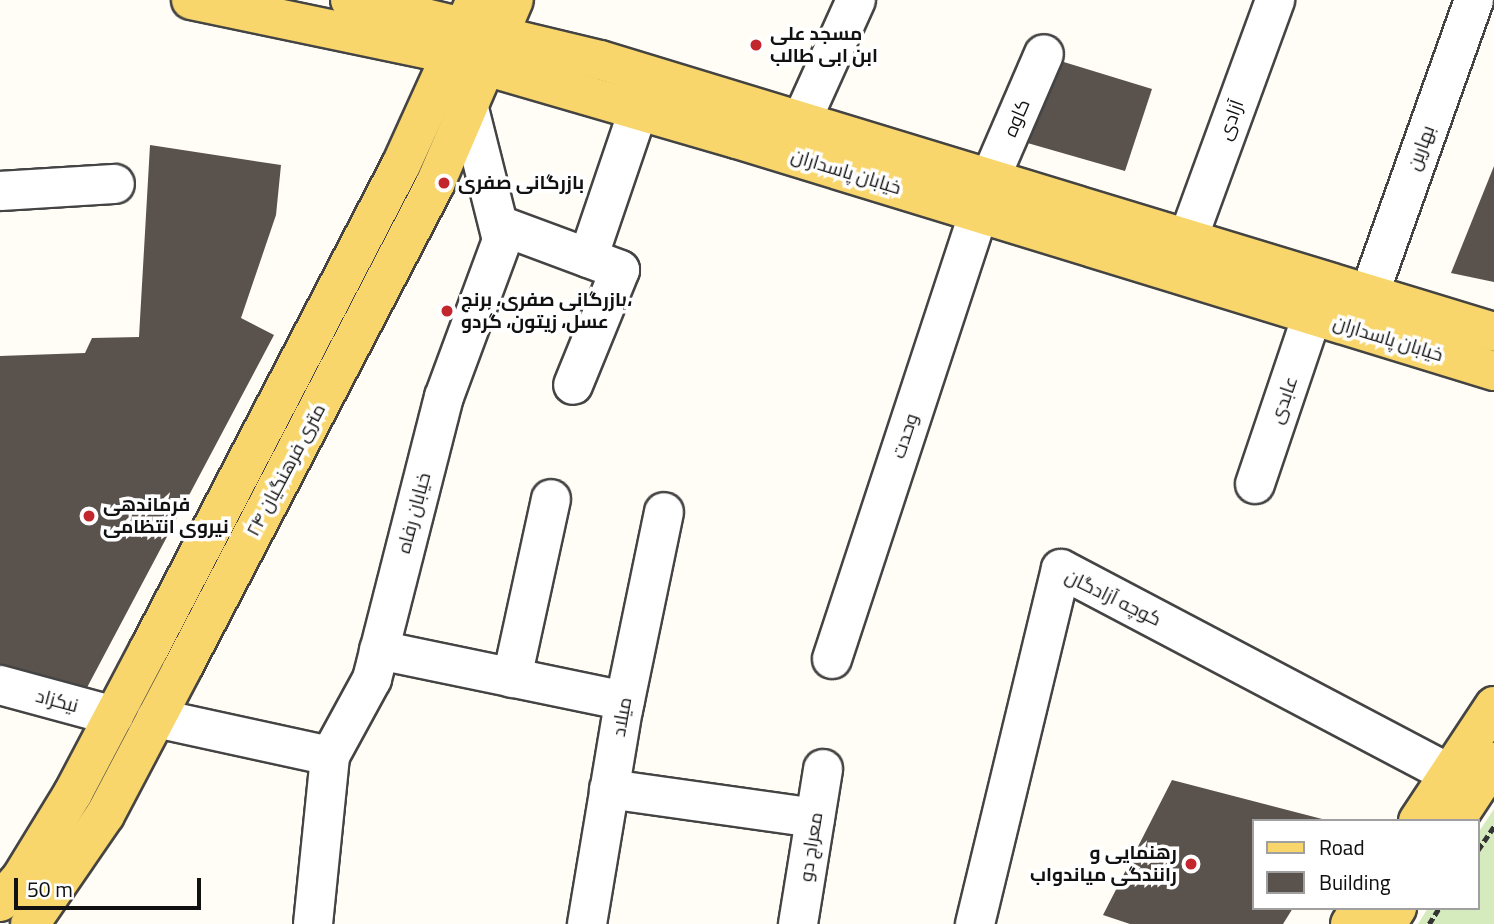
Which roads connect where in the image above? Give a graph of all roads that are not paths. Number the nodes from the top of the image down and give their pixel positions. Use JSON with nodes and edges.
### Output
{"nodes":[{"id":1,"x":191,"y":0,"type":"edge"},
{"id":2,"x":350,"y":0,"type":"edge"},
{"id":3,"x":514,"y":0,"type":"edge"},
{"id":4,"x":856,"y":0,"type":"edge"},
{"id":5,"x":1275,"y":0,"type":"edge"},
{"id":6,"x":1474,"y":0,"type":"edge"},
{"id":7,"x":474,"y":37,"type":"edge"},
{"id":8,"x":1044,"y":54,"type":"dead end"},
{"id":9,"x":468,"y":105,"type":"junction"},
{"id":10,"x":638,"y":111,"type":"junction"},
{"id":11,"x":800,"y":124,"type":"junction"},
{"id":12,"x":114,"y":184,"type":"dead end"},
{"id":13,"x":0,"y":191,"type":"edge"},
{"id":14,"x":984,"y":197,"type":"junction"},
{"id":15,"x":502,"y":226,"type":"junction"},
{"id":16,"x":1187,"y":240,"type":"junction"},
{"id":17,"x":589,"y":258,"type":"junction"},
{"id":18,"x":1368,"y":295,"type":"junction"},
{"id":19,"x":1312,"y":316,"type":"junction"},
{"id":20,"x":1494,"y":332,"type":"edge"},
{"id":21,"x":1494,"y":371,"type":"edge"},
{"id":22,"x":573,"y":385,"type":"dead end"},
{"id":23,"x":1255,"y":484,"type":"dead end"},
{"id":24,"x":551,"y":499,"type":"dead end"},
{"id":25,"x":664,"y":512,"type":"dead end"},
{"id":26,"x":379,"y":650,"type":"junction"},
{"id":27,"x":832,"y":659,"type":"dead end"},
{"id":28,"x":512,"y":677,"type":"junction"},
{"id":29,"x":0,"y":685,"type":"edge"},
{"id":30,"x":625,"y":701,"type":"junction"},
{"id":31,"x":1494,"y":706,"type":"edge"},
{"id":32,"x":114,"y":716,"type":"junction"},
{"id":33,"x":156,"y":718,"type":"junction"},
{"id":34,"x":330,"y":756,"type":"junction"},
{"id":35,"x":1494,"y":762,"type":"edge"},
{"id":36,"x":823,"y":769,"type":"dead end"},
{"id":37,"x":1449,"y":774,"type":"junction"},
{"id":38,"x":610,"y":789,"type":"junction"},
{"id":39,"x":815,"y":818,"type":"junction"},
{"id":40,"x":1419,"y":819,"type":"edge"},
{"id":41,"x":1456,"y":819,"type":"edge"},
{"id":42,"x":0,"y":902,"type":"edge"},
{"id":43,"x":30,"y":924,"type":"edge"},
{"id":44,"x":313,"y":924,"type":"edge"},
{"id":45,"x":587,"y":924,"type":"edge"},
{"id":46,"x":798,"y":924,"type":"edge"},
{"id":47,"x":975,"y":924,"type":"edge"}],
"edges":[{"from":1,"to":7,"type":"main road","name":"خیابان پاسداران"},
{"from":2,"to":7,"type":"main road","name":"خیابان پاسداران"},
{"from":3,"to":7,"type":"main road","name":"۲۴ متری فرهنگیان"},
{"from":4,"to":11,"type":"street"},
{"from":5,"to":16,"type":"street","name":"آزادی"},
{"from":6,"to":18,"type":"street","name":"بهارین"},
{"from":7,"to":9,"type":"main road","name":"۲۴ متری فرهنگیان"},
{"from":7,"to":10,"type":"main road","name":"خیابان پاسداران"},
{"from":7,"to":11,"type":"main road","name":"خیابان پاسداران"},
{"from":7,"to":32,"type":"main road","name":"۲۴ متری فرهنگیان"},
{"from":8,"to":14,"type":"street","name":"کاوه"},
{"from":9,"to":15,"type":"street","name":"خیابان رفاه"},
{"from":9,"to":33,"type":"main road","name":"۲۴ متری فرهنگیان"},
{"from":10,"to":14,"type":"main road","name":"خیابان پاسداران"},
{"from":10,"to":17,"type":"street"},
{"from":11,"to":14,"type":"main road","name":"خیابان پاسداران"},
{"from":12,"to":13,"type":"street"},
{"from":14,"to":16,"type":"main road","name":"خیابان پاسداران"},
{"from":14,"to":19,"type":"main road","name":"خیابان پاسداران"},
{"from":14,"to":27,"type":"street","name":"وحدت"},
{"from":15,"to":17,"type":"street"},
{"from":15,"to":26,"type":"street","name":"خیابان رفاه"},
{"from":16,"to":18,"type":"main road","name":"خیابان پاسداران"},
{"from":17,"to":22,"type":"street"},
{"from":18,"to":20,"type":"main road","name":"خیابان پاسداران"},
{"from":19,"to":21,"type":"main road","name":"خیابان پاسداران"},
{"from":19,"to":23,"type":"street","name":"عابدی"},
{"from":24,"to":28,"type":"street"},
{"from":25,"to":30,"type":"street","name":"میلاد"},
{"from":26,"to":28,"type":"street"},
{"from":26,"to":34,"type":"street","name":"خیابان رفاه"},
{"from":28,"to":30,"type":"street"},
{"from":29,"to":32,"type":"street","name":"نیکزاد"},
{"from":30,"to":38,"type":"street","name":"میلاد"},
{"from":31,"to":37,"type":"main road"},
{"from":32,"to":42,"type":"main road","name":"۲۴ متری فرهنگیان"},
{"from":33,"to":34,"type":"street"},
{"from":33,"to":43,"type":"main road","name":"۲۴ متری فرهنگیان"},
{"from":34,"to":44,"type":"street","name":"خیابان رفاه"},
{"from":35,"to":41,"type":"main road"},
{"from":36,"to":39,"type":"street","name":"معراج دو"},
{"from":37,"to":40,"type":"main road"},
{"from":37,"to":47,"type":"street","name":"کوچه آزادگان"},
{"from":38,"to":39,"type":"street"},
{"from":38,"to":45,"type":"street","name":"میلاد"},
{"from":39,"to":46,"type":"street","name":"معراج دو"}]}
